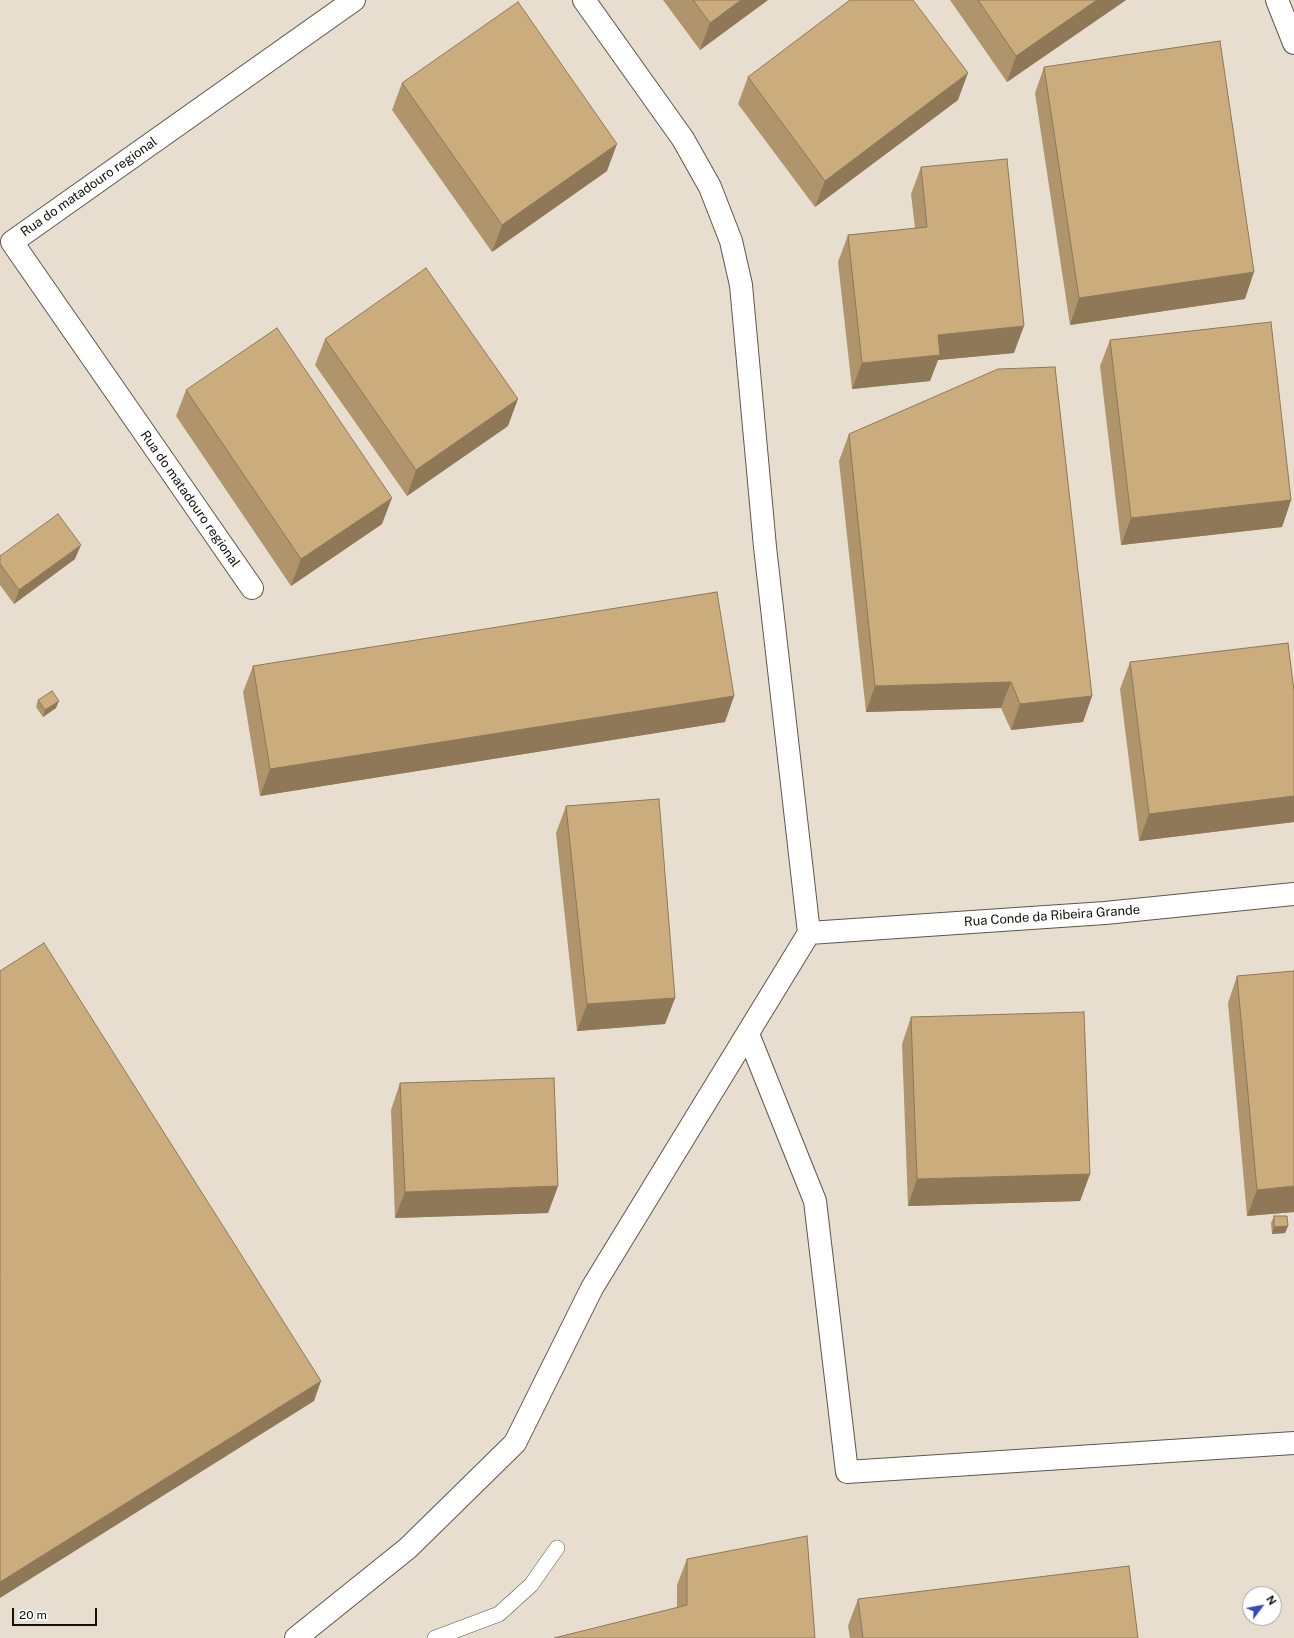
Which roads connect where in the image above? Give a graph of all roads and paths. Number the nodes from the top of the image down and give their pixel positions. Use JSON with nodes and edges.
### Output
{"nodes":[{"id":1,"x":354,"y":0,"type":"edge"},
{"id":2,"x":584,"y":0,"type":"edge"},
{"id":3,"x":1277,"y":0,"type":"edge"},
{"id":4,"x":1294,"y":43,"type":"edge"},
{"id":5,"x":252,"y":588,"type":"dead end"},
{"id":6,"x":1294,"y":894,"type":"edge"},
{"id":7,"x":809,"y":933,"type":"junction"},
{"id":8,"x":748,"y":1034,"type":"junction"},
{"id":9,"x":1294,"y":1443,"type":"edge"},
{"id":10,"x":556,"y":1548,"type":"dead end"},
{"id":11,"x":296,"y":1638,"type":"edge"},
{"id":12,"x":435,"y":1638,"type":"edge"}],
"edges":[{"from":1,"to":5,"type":"street","name":"Rua do matadouro regional"},
{"from":2,"to":7,"type":"street"},
{"from":3,"to":4,"type":"street"},
{"from":6,"to":7,"type":"street","name":"Rua Conde da Ribeira Grande"},
{"from":7,"to":8,"type":"street"},
{"from":8,"to":9,"type":"street"},
{"from":8,"to":11,"type":"street"},
{"from":10,"to":12,"type":"lane"}]}
